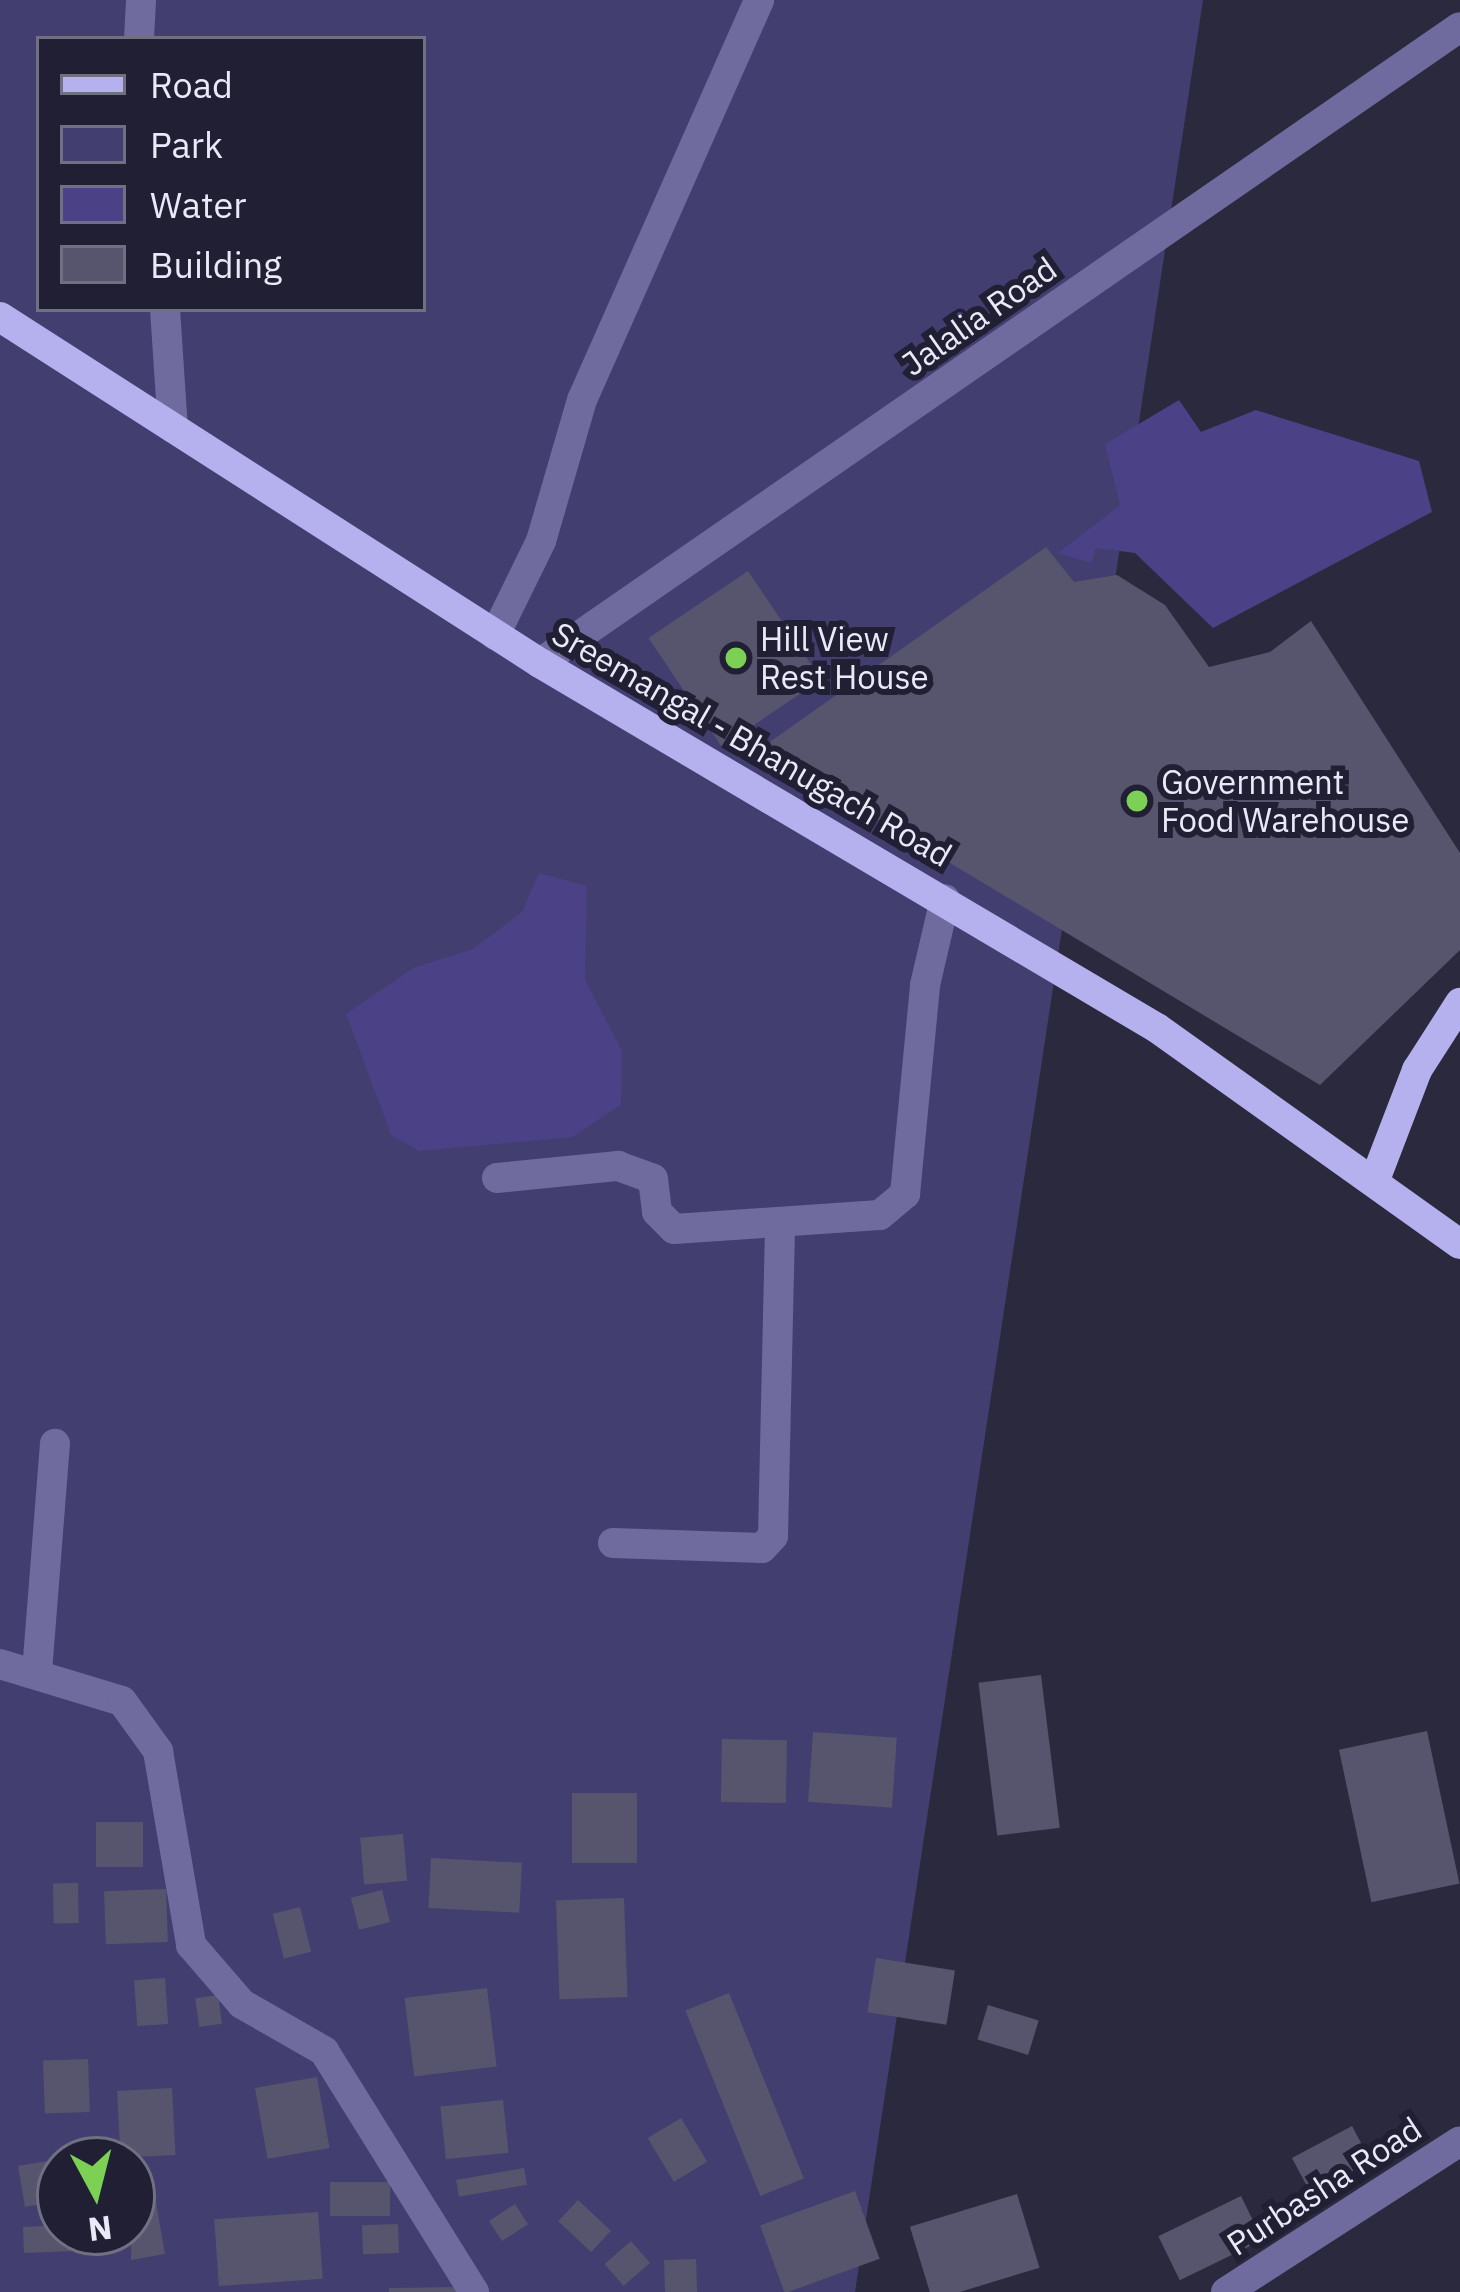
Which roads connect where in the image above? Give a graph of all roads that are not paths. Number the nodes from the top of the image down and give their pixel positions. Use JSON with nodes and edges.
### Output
{"nodes":[{"id":1,"x":140,"y":0,"type":"edge"},
{"id":2,"x":759,"y":0,"type":"edge"},
{"id":3,"x":1460,"y":27,"type":"edge"},
{"id":4,"x":139,"y":36,"type":"edge"},
{"id":5,"x":166,"y":312,"type":"edge"},
{"id":6,"x":0,"y":316,"type":"edge"},
{"id":7,"x":173,"y":428,"type":"junction"},
{"id":8,"x":495,"y":634,"type":"junction"},
{"id":9,"x":540,"y":663,"type":"junction"},
{"id":10,"x":946,"y":899,"type":"junction"},
{"id":11,"x":1460,"y":1003,"type":"edge"},
{"id":12,"x":497,"y":1178,"type":"dead end"},
{"id":13,"x":1376,"y":1178,"type":"junction"},
{"id":14,"x":780,"y":1222,"type":"junction"},
{"id":15,"x":1460,"y":1244,"type":"edge"},
{"id":16,"x":55,"y":1444,"type":"dead end"},
{"id":17,"x":613,"y":1543,"type":"dead end"},
{"id":18,"x":0,"y":1664,"type":"edge"},
{"id":19,"x":37,"y":1672,"type":"junction"},
{"id":20,"x":1460,"y":2141,"type":"edge"},
{"id":21,"x":474,"y":2292,"type":"edge"},
{"id":22,"x":1226,"y":2292,"type":"edge"}],
"edges":[{"from":1,"to":4,"type":"street"},
{"from":2,"to":8,"type":"street"},
{"from":3,"to":9,"type":"street","name":"Jalalia Road"},
{"from":5,"to":7,"type":"street"},
{"from":6,"to":7,"type":"main road","name":"Sreemangal - Bhanugach Road"},
{"from":7,"to":8,"type":"main road","name":"Sreemangal - Bhanugach Road"},
{"from":8,"to":9,"type":"main road","name":"Sreemangal - Bhanugach Road"},
{"from":9,"to":10,"type":"main road","name":"Sreemangal - Bhanugach Road"},
{"from":10,"to":13,"type":"main road","name":"Sreemangal - Bhanugach Road"},
{"from":10,"to":14,"type":"street"},
{"from":11,"to":13,"type":"main road"},
{"from":12,"to":14,"type":"street"},
{"from":13,"to":15,"type":"main road","name":"Sreemangal - Bhanugach Road"},
{"from":14,"to":17,"type":"street"},
{"from":16,"to":19,"type":"street"},
{"from":18,"to":19,"type":"street"},
{"from":19,"to":21,"type":"street"},
{"from":20,"to":22,"type":"street","name":"Purbasha Road"}]}
